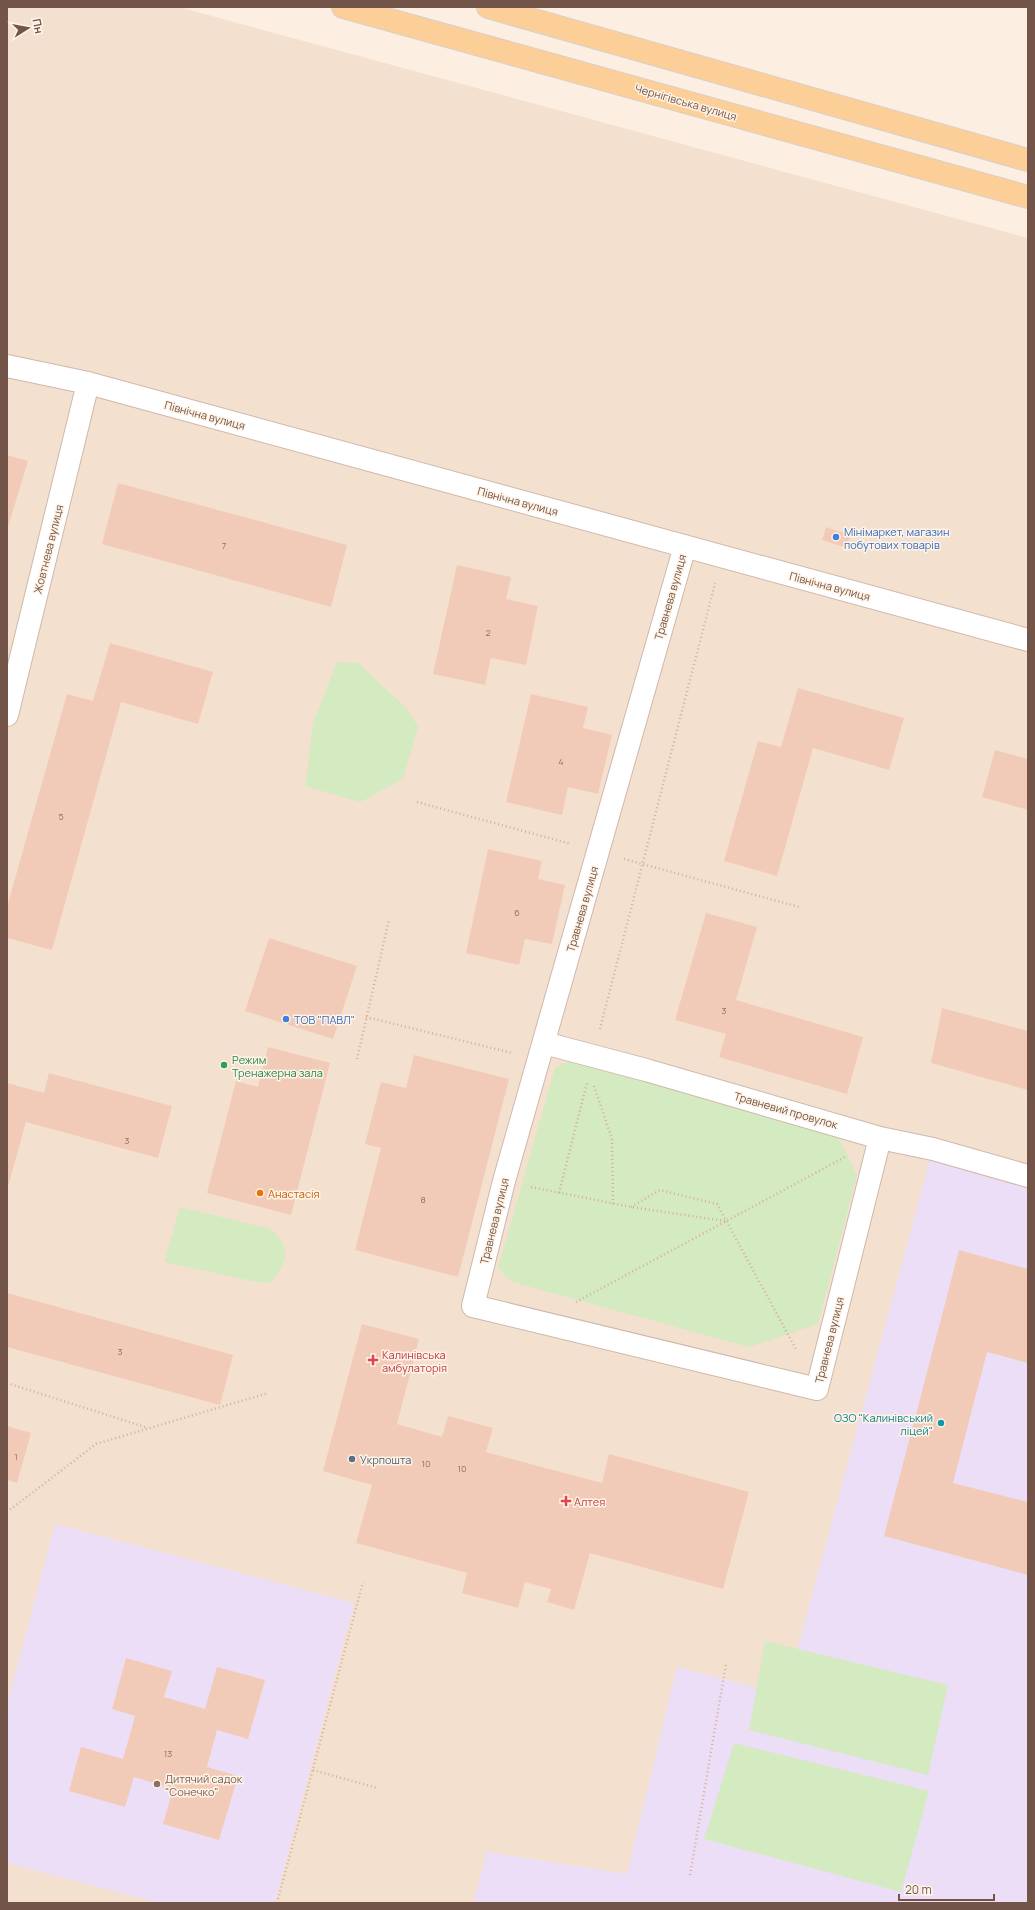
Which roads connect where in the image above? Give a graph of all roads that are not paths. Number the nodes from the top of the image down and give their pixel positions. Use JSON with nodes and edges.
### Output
{"nodes":[{"id":1,"x":343,"y":7,"type":"edge"},
{"id":2,"x":488,"y":7,"type":"edge"},
{"id":3,"x":1028,"y":160,"type":"edge"},
{"id":4,"x":1028,"y":197,"type":"edge"},
{"id":5,"x":7,"y":366,"type":"edge"},
{"id":6,"x":88,"y":383,"type":"junction"},
{"id":7,"x":685,"y":546,"type":"junction"},
{"id":8,"x":1028,"y":640,"type":"edge"},
{"id":9,"x":7,"y":716,"type":"edge"},
{"id":10,"x":542,"y":1051,"type":"junction"},
{"id":11,"x":880,"y":1138,"type":"junction"},
{"id":12,"x":1028,"y":1176,"type":"edge"}],
"edges":[{"from":1,"to":4,"type":"main road","name":"Чернігівська вулиця"},
{"from":2,"to":3,"type":"main road"},
{"from":5,"to":6,"type":"street","name":"Північна вулиця"},
{"from":6,"to":7,"type":"street","name":"Північна вулиця"},
{"from":6,"to":9,"type":"street","name":"Жовтнева вулиця"},
{"from":7,"to":8,"type":"street","name":"Північна вулиця"},
{"from":7,"to":10,"type":"street","name":"Травнева вулиця"},
{"from":10,"to":11,"type":"street","name":"Травневий провулок"},
{"from":10,"to":11,"type":"street","name":"Травнева вулиця"},
{"from":11,"to":12,"type":"street","name":"Травневий провулок"}]}
